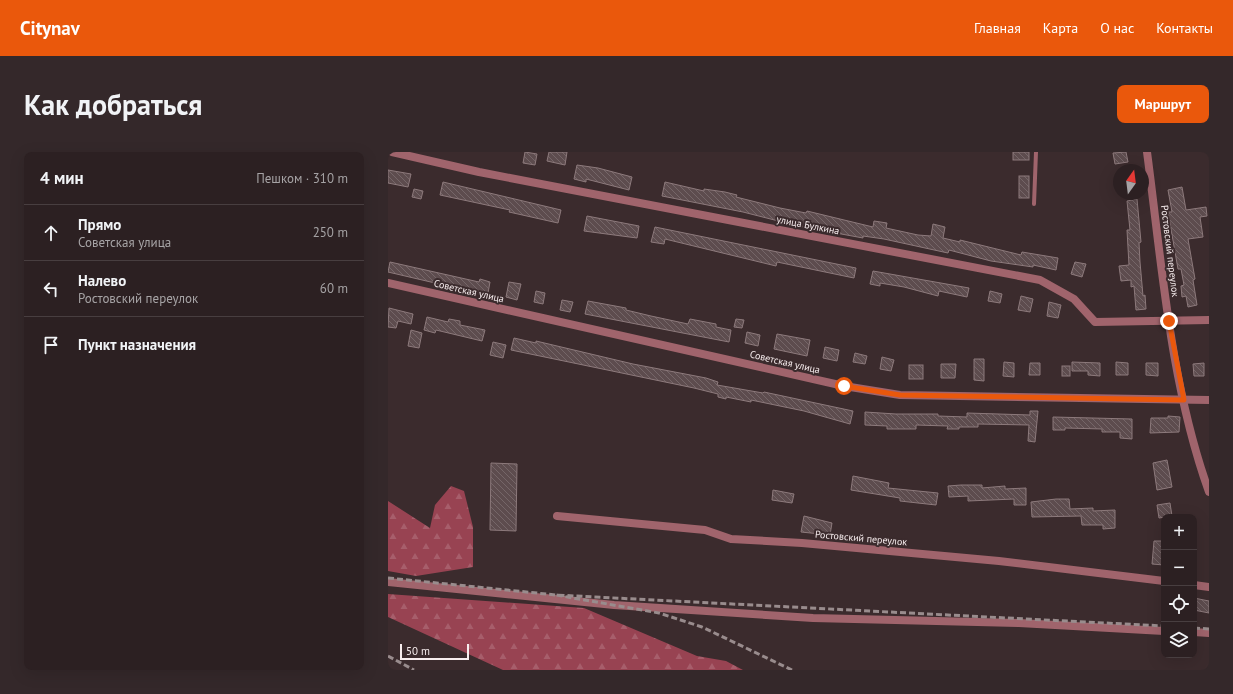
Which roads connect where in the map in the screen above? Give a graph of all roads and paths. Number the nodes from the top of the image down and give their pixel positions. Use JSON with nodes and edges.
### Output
{"nodes":[{"id":1,"x":392,"y":152,"type":"edge"},
{"id":2,"x":1036,"y":152,"type":"edge"},
{"id":3,"x":1147,"y":152,"type":"edge"},
{"id":4,"x":1034,"y":204,"type":"dead end"},
{"id":5,"x":388,"y":283,"type":"edge"},
{"id":6,"x":1209,"y":320,"type":"edge"},
{"id":7,"x":1169,"y":321,"type":"junction"},
{"id":8,"x":1184,"y":400,"type":"junction"},
{"id":9,"x":1209,"y":400,"type":"edge"},
{"id":10,"x":1209,"y":492,"type":"edge"},
{"id":11,"x":557,"y":516,"type":"dead end"},
{"id":12,"x":1161,"y":581,"type":"edge"},
{"id":13,"x":388,"y":582,"type":"edge"},
{"id":14,"x":1197,"y":585,"type":"edge"},
{"id":15,"x":1209,"y":587,"type":"edge"},
{"id":16,"x":1161,"y":630,"type":"edge"},
{"id":17,"x":1197,"y":632,"type":"edge"},
{"id":18,"x":1209,"y":633,"type":"edge"}],
"edges":[{"from":1,"to":7,"type":"street","name":"улица Булкина"},
{"from":2,"to":4,"type":"lane"},
{"from":3,"to":7,"type":"street","name":"Ростовский переулок"},
{"from":5,"to":8,"type":"street","name":"Советская улица"},
{"from":6,"to":7,"type":"street","name":"улица Булкина"},
{"from":7,"to":8,"type":"street","name":"Ростовский переулок"},
{"from":8,"to":9,"type":"street","name":"Советская улица"},
{"from":8,"to":10,"type":"street","name":"Ростовский переулок"},
{"from":11,"to":12,"type":"street","name":"Ростовский переулок"},
{"from":13,"to":16,"type":"street"},
{"from":14,"to":15,"type":"street"},
{"from":17,"to":18,"type":"street"}]}
